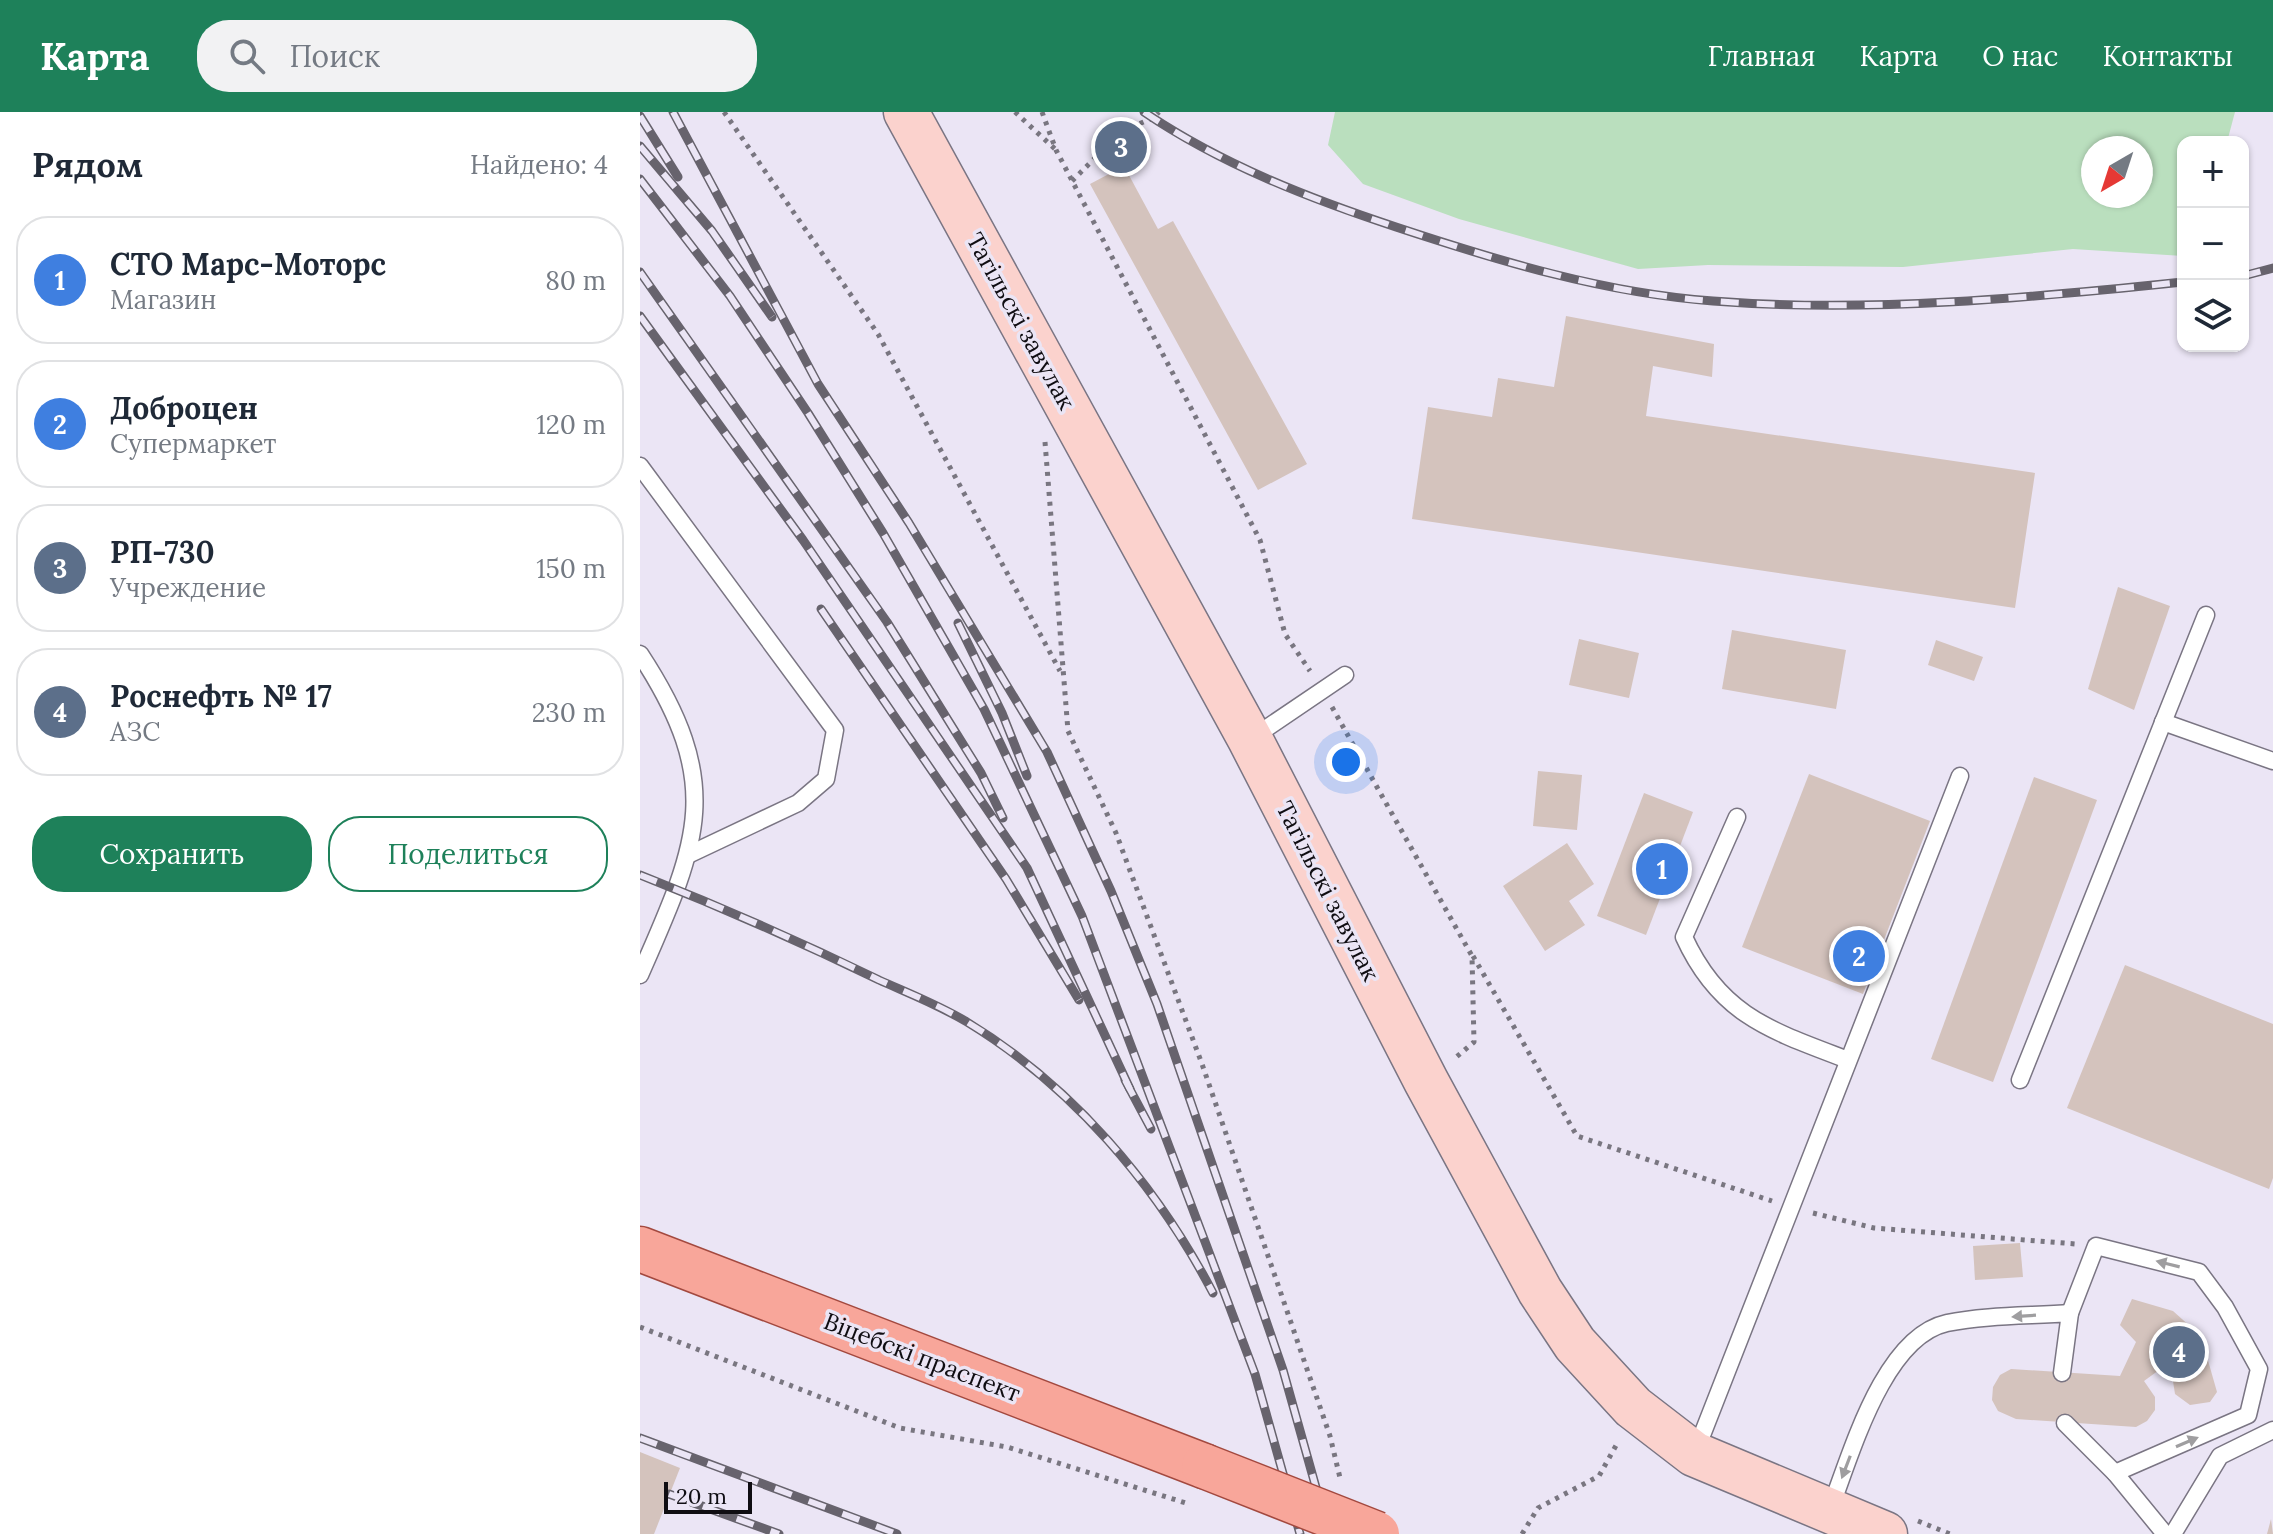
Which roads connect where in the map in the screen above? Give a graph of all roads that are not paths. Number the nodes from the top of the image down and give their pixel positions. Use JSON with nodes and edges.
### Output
{"nodes":[{"id":1,"x":906,"y":112,"type":"edge"},
{"id":2,"x":640,"y":466,"type":"edge"},
{"id":3,"x":2206,"y":615,"type":"dead end"},
{"id":4,"x":640,"y":654,"type":"edge"},
{"id":5,"x":1345,"y":675,"type":"dead end"},
{"id":6,"x":2163,"y":722,"type":"junction"},
{"id":7,"x":1250,"y":739,"type":"junction"},
{"id":8,"x":2273,"y":761,"type":"edge"},
{"id":9,"x":1960,"y":776,"type":"dead end"},
{"id":10,"x":1737,"y":817,"type":"dead end"},
{"id":11,"x":688,"y":855,"type":"junction"},
{"id":12,"x":640,"y":975,"type":"edge"},
{"id":13,"x":1848,"y":1060,"type":"junction"},
{"id":14,"x":2020,"y":1080,"type":"dead end"},
{"id":15,"x":640,"y":1249,"type":"edge"},
{"id":16,"x":2070,"y":1313,"type":"junction"},
{"id":17,"x":2062,"y":1373,"type":"dead end"},
{"id":18,"x":2065,"y":1423,"type":"dead end"},
{"id":19,"x":2273,"y":1430,"type":"edge"},
{"id":20,"x":1694,"y":1454,"type":"junction"},
{"id":21,"x":2115,"y":1473,"type":"junction"},
{"id":22,"x":1829,"y":1512,"type":"junction"},
{"id":23,"x":1377,"y":1534,"type":"edge"},
{"id":24,"x":1885,"y":1534,"type":"edge"},
{"id":25,"x":2165,"y":1534,"type":"edge"},
{"id":26,"x":2173,"y":1534,"type":"edge"}],
"edges":[{"from":1,"to":7,"type":"main road","name":"Тагільскі завулак"},
{"from":2,"to":11,"type":"lane"},
{"from":3,"to":6,"type":"lane"},
{"from":4,"to":11,"type":"lane"},
{"from":5,"to":7,"type":"lane"},
{"from":6,"to":8,"type":"lane"},
{"from":6,"to":14,"type":"lane"},
{"from":7,"to":20,"type":"main road","name":"Тагільскі завулак"},
{"from":9,"to":13,"type":"lane"},
{"from":10,"to":13,"type":"lane"},
{"from":11,"to":12,"type":"lane"},
{"from":13,"to":20,"type":"lane"},
{"from":15,"to":23,"type":"main road","name":"Віцебскі праспект","bridge":true},
{"from":16,"to":17,"type":"lane"},
{"from":21,"to":16,"type":"lane","one_way":true},
{"from":16,"to":22,"type":"lane","one_way":true},
{"from":18,"to":21,"type":"lane"},
{"from":19,"to":26,"type":"lane"},
{"from":20,"to":22,"type":"main road","name":"Тагільскі завулак"},
{"from":21,"to":25,"type":"lane"},
{"from":22,"to":24,"type":"main road","name":"Тагільскі завулак"}]}
